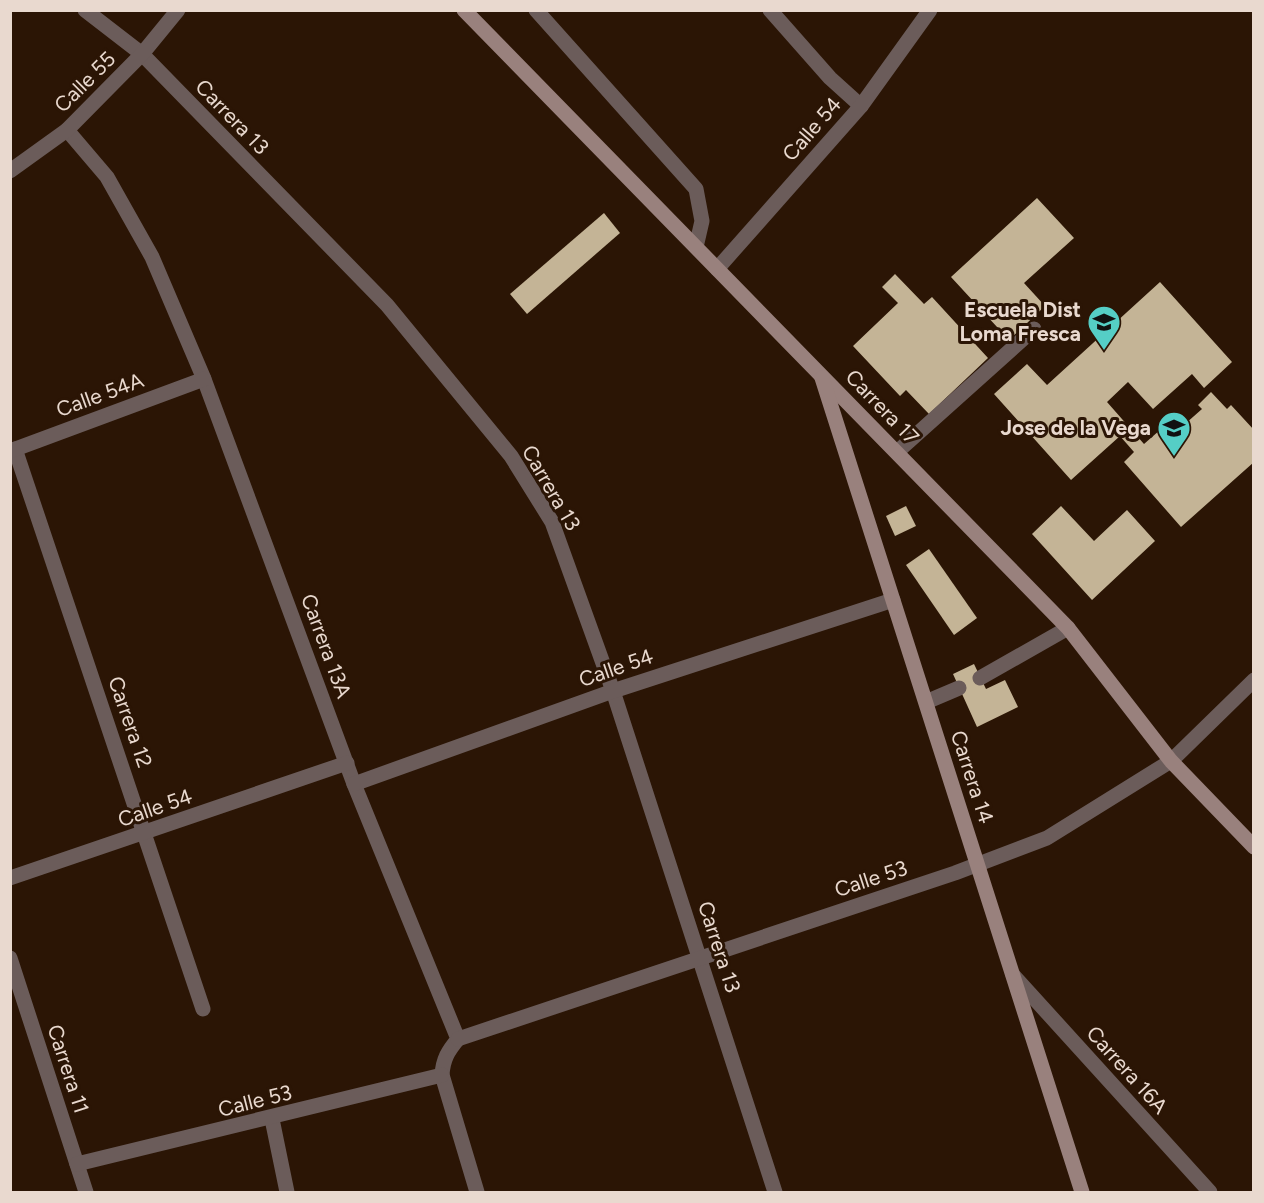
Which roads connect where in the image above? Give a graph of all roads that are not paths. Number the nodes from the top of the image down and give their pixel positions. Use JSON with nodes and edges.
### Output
{"nodes":[{"id":1,"x":85,"y":10,"type":"edge"},
{"id":2,"x":178,"y":10,"type":"edge"},
{"id":3,"x":464,"y":10,"type":"edge"},
{"id":4,"x":536,"y":10,"type":"edge"},
{"id":5,"x":770,"y":10,"type":"edge"},
{"id":6,"x":930,"y":10,"type":"edge"},
{"id":7,"x":142,"y":54,"type":"junction"},
{"id":8,"x":861,"y":106,"type":"junction"},
{"id":9,"x":67,"y":130,"type":"junction"},
{"id":10,"x":10,"y":171,"type":"edge"},
{"id":11,"x":696,"y":247,"type":"junction"},
{"id":12,"x":717,"y":269,"type":"junction"},
{"id":13,"x":1034,"y":329,"type":"dead end"},
{"id":14,"x":821,"y":375,"type":"junction"},
{"id":15,"x":204,"y":379,"type":"junction"},
{"id":16,"x":13,"y":450,"type":"edge"},
{"id":17,"x":897,"y":452,"type":"junction"},
{"id":18,"x":893,"y":600,"type":"junction"},
{"id":19,"x":1068,"y":628,"type":"junction"},
{"id":20,"x":980,"y":678,"type":"dead end"},
{"id":21,"x":1254,"y":680,"type":"edge"},
{"id":22,"x":959,"y":688,"type":"dead end"},
{"id":23,"x":613,"y":691,"type":"junction"},
{"id":24,"x":926,"y":702,"type":"junction"},
{"id":25,"x":1172,"y":761,"type":"junction"},
{"id":26,"x":347,"y":763,"type":"junction"},
{"id":27,"x":354,"y":784,"type":"junction"},
{"id":28,"x":145,"y":834,"type":"junction"},
{"id":29,"x":1254,"y":846,"type":"edge"},
{"id":30,"x":978,"y":863,"type":"junction"},
{"id":31,"x":10,"y":878,"type":"edge"},
{"id":32,"x":10,"y":958,"type":"edge"},
{"id":33,"x":700,"y":958,"type":"junction"},
{"id":34,"x":1013,"y":975,"type":"junction"},
{"id":35,"x":203,"y":1009,"type":"dead end"},
{"id":36,"x":458,"y":1039,"type":"junction"},
{"id":37,"x":442,"y":1075,"type":"junction"},
{"id":38,"x":272,"y":1119,"type":"junction"},
{"id":39,"x":77,"y":1164,"type":"junction"},
{"id":40,"x":86,"y":1192,"type":"edge"},
{"id":41,"x":286,"y":1192,"type":"edge"},
{"id":42,"x":477,"y":1192,"type":"edge"},
{"id":43,"x":775,"y":1192,"type":"edge"},
{"id":44,"x":1082,"y":1192,"type":"edge"},
{"id":45,"x":1210,"y":1192,"type":"edge"}],
"edges":[{"from":1,"to":7,"type":"street","name":"Carrera 13"},
{"from":2,"to":7,"type":"street","name":"Calle 55"},
{"from":3,"to":11,"type":"main road","name":"Carrera 17"},
{"from":4,"to":11,"type":"street"},
{"from":5,"to":8,"type":"street"},
{"from":6,"to":8,"type":"street","name":"Calle 54"},
{"from":7,"to":9,"type":"street","name":"Calle 55"},
{"from":7,"to":23,"type":"street","name":"Carrera 13"},
{"from":8,"to":12,"type":"street","name":"Calle 54"},
{"from":9,"to":10,"type":"street","name":"Calle 55"},
{"from":9,"to":15,"type":"street","name":"Carrera 13A"},
{"from":11,"to":12,"type":"main road","name":"Carrera 17"},
{"from":12,"to":14,"type":"main road","name":"Carrera 17"},
{"from":13,"to":17,"type":"street"},
{"from":14,"to":17,"type":"main road","name":"Carrera 17"},
{"from":14,"to":18,"type":"main road","name":"Carrera 14"},
{"from":15,"to":16,"type":"street","name":"Calle 54A"},
{"from":15,"to":26,"type":"street","name":"Carrera 13A"},
{"from":16,"to":28,"type":"street","name":"Carrera 12"},
{"from":17,"to":19,"type":"main road","name":"Carrera 17"},
{"from":18,"to":23,"type":"street","name":"Calle 54"},
{"from":18,"to":24,"type":"main road","name":"Carrera 14"},
{"from":19,"to":20,"type":"street"},
{"from":19,"to":25,"type":"main road","name":"Carrera 17"},
{"from":21,"to":25,"type":"street","name":"Calle 53"},
{"from":22,"to":24,"type":"street"},
{"from":23,"to":27,"type":"street","name":"Calle 54"},
{"from":23,"to":33,"type":"street","name":"Carrera 13"},
{"from":24,"to":30,"type":"main road","name":"Carrera 14"},
{"from":25,"to":29,"type":"main road","name":"Carrera 17"},
{"from":25,"to":30,"type":"street","name":"Calle 53"},
{"from":26,"to":27,"type":"street","name":"Carrera 13A"},
{"from":26,"to":28,"type":"street","name":"Calle 54"},
{"from":27,"to":36,"type":"street","name":"Carrera 13A"},
{"from":28,"to":31,"type":"street","name":"Calle 54"},
{"from":28,"to":35,"type":"street","name":"Carrera 12"},
{"from":30,"to":33,"type":"street","name":"Calle 53"},
{"from":30,"to":34,"type":"main road","name":"Carrera 14"},
{"from":32,"to":39,"type":"street","name":"Carrera 11"},
{"from":33,"to":36,"type":"street","name":"Calle 53"},
{"from":33,"to":43,"type":"street","name":"Carrera 13"},
{"from":34,"to":44,"type":"main road","name":"Carrera 14"},
{"from":34,"to":45,"type":"street","name":"Carrera 16A"},
{"from":36,"to":37,"type":"street"},
{"from":37,"to":38,"type":"street","name":"Calle 53"},
{"from":37,"to":42,"type":"street"},
{"from":38,"to":39,"type":"street","name":"Calle 53"},
{"from":38,"to":41,"type":"street"},
{"from":39,"to":40,"type":"street","name":"Carrera 11"}]}
